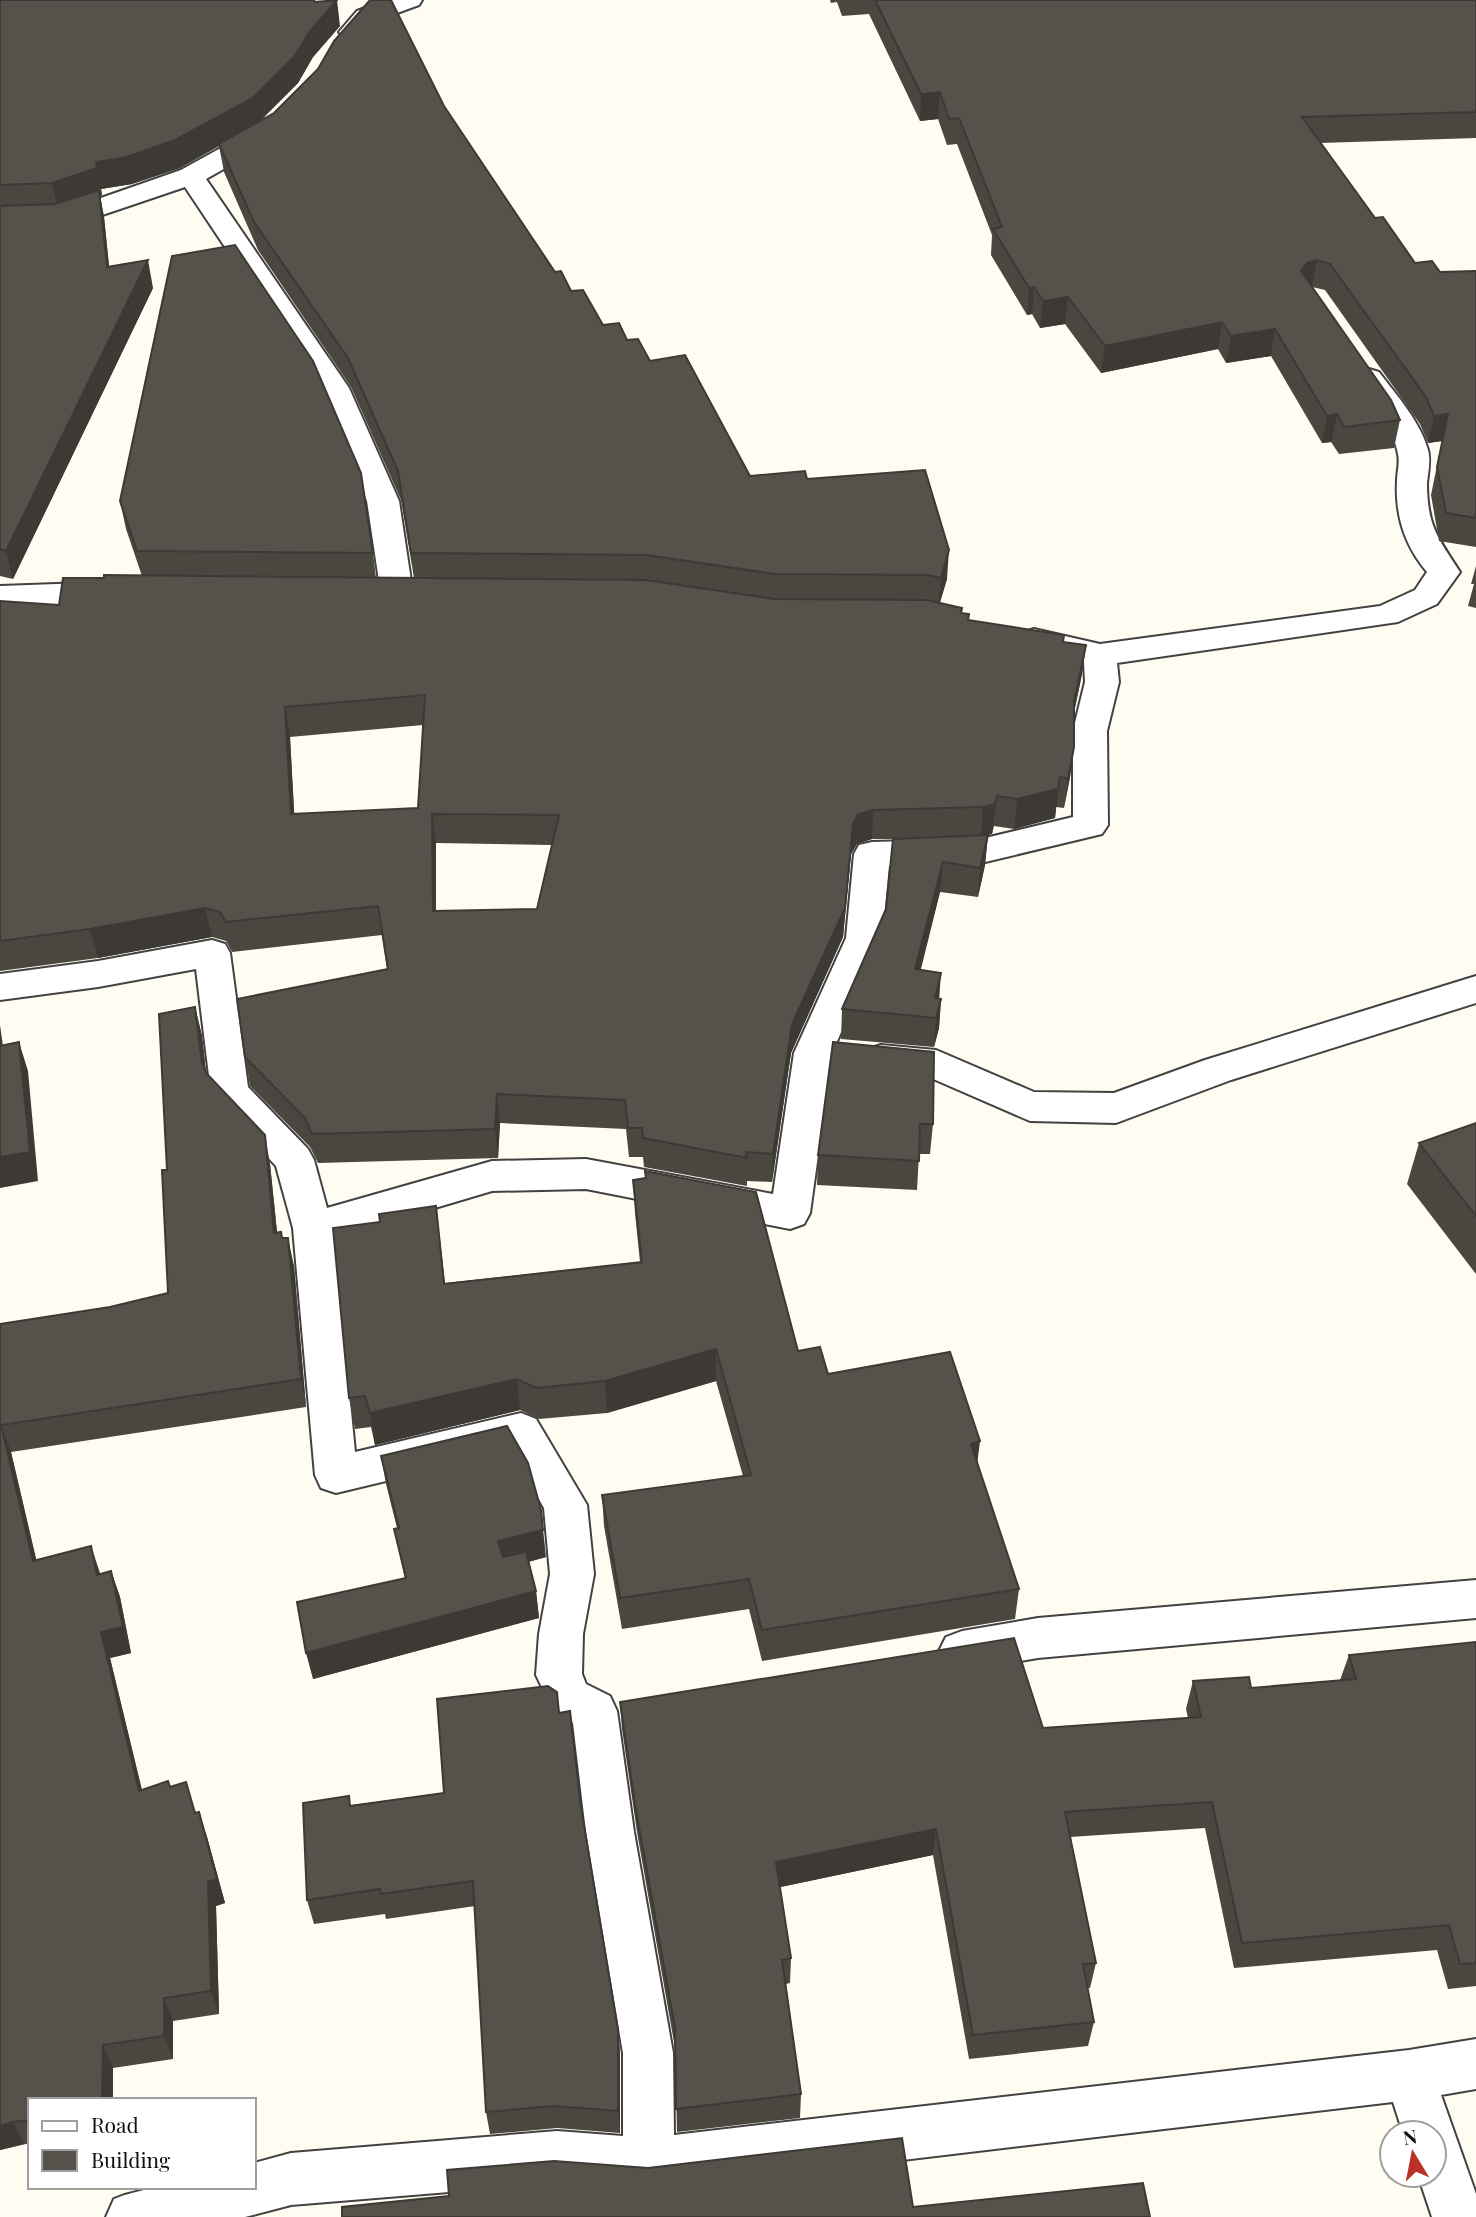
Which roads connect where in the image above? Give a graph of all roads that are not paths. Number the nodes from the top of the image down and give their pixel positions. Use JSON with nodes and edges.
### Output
{"nodes":[{"id":1,"x":410,"y":0,"type":"edge"},
{"id":2,"x":333,"y":54,"type":"edge"},
{"id":3,"x":285,"y":116,"type":"edge"},
{"id":4,"x":191,"y":176,"type":"junction"},
{"id":5,"x":0,"y":223,"type":"edge"},
{"id":6,"x":1350,"y":351,"type":"edge"},
{"id":7,"x":144,"y":592,"type":"edge"},
{"id":8,"x":431,"y":594,"type":"edge"},
{"id":9,"x":0,"y":596,"type":"edge"},
{"id":10,"x":1006,"y":634,"type":"edge"},
{"id":11,"x":1100,"y":654,"type":"junction"},
{"id":12,"x":0,"y":987,"type":"edge"},
{"id":13,"x":1476,"y":989,"type":"edge"},
{"id":14,"x":813,"y":1053,"type":"junction"},
{"id":15,"x":313,"y":1228,"type":"junction"},
{"id":16,"x":1476,"y":1599,"type":"edge"},
{"id":17,"x":916,"y":1658,"type":"edge"},
{"id":18,"x":1476,"y":2064,"type":"edge"},
{"id":19,"x":1409,"y":2075,"type":"junction"},
{"id":20,"x":1424,"y":2119,"type":"edge"},
{"id":21,"x":649,"y":2164,"type":"junction"},
{"id":22,"x":256,"y":2188,"type":"edge"},
{"id":23,"x":1448,"y":2188,"type":"edge"},
{"id":24,"x":254,"y":2189,"type":"edge"},
{"id":25,"x":132,"y":2217,"type":"edge"},
{"id":26,"x":1458,"y":2217,"type":"edge"}],
"edges":[{"from":1,"to":2,"type":"street"},
{"from":3,"to":4,"type":"street"},
{"from":4,"to":5,"type":"street"},
{"from":4,"to":8,"type":"street"},
{"from":6,"to":11,"type":"street"},
{"from":7,"to":9,"type":"street"},
{"from":10,"to":11,"type":"street"},
{"from":11,"to":14,"type":"street"},
{"from":12,"to":15,"type":"street"},
{"from":13,"to":14,"type":"street"},
{"from":14,"to":15,"type":"street"},
{"from":15,"to":21,"type":"street"},
{"from":16,"to":17,"type":"street"},
{"from":18,"to":19,"type":"street"},
{"from":19,"to":20,"type":"street"},
{"from":19,"to":21,"type":"street"},
{"from":21,"to":22,"type":"street"},
{"from":23,"to":26,"type":"street"},
{"from":24,"to":25,"type":"street"}]}
